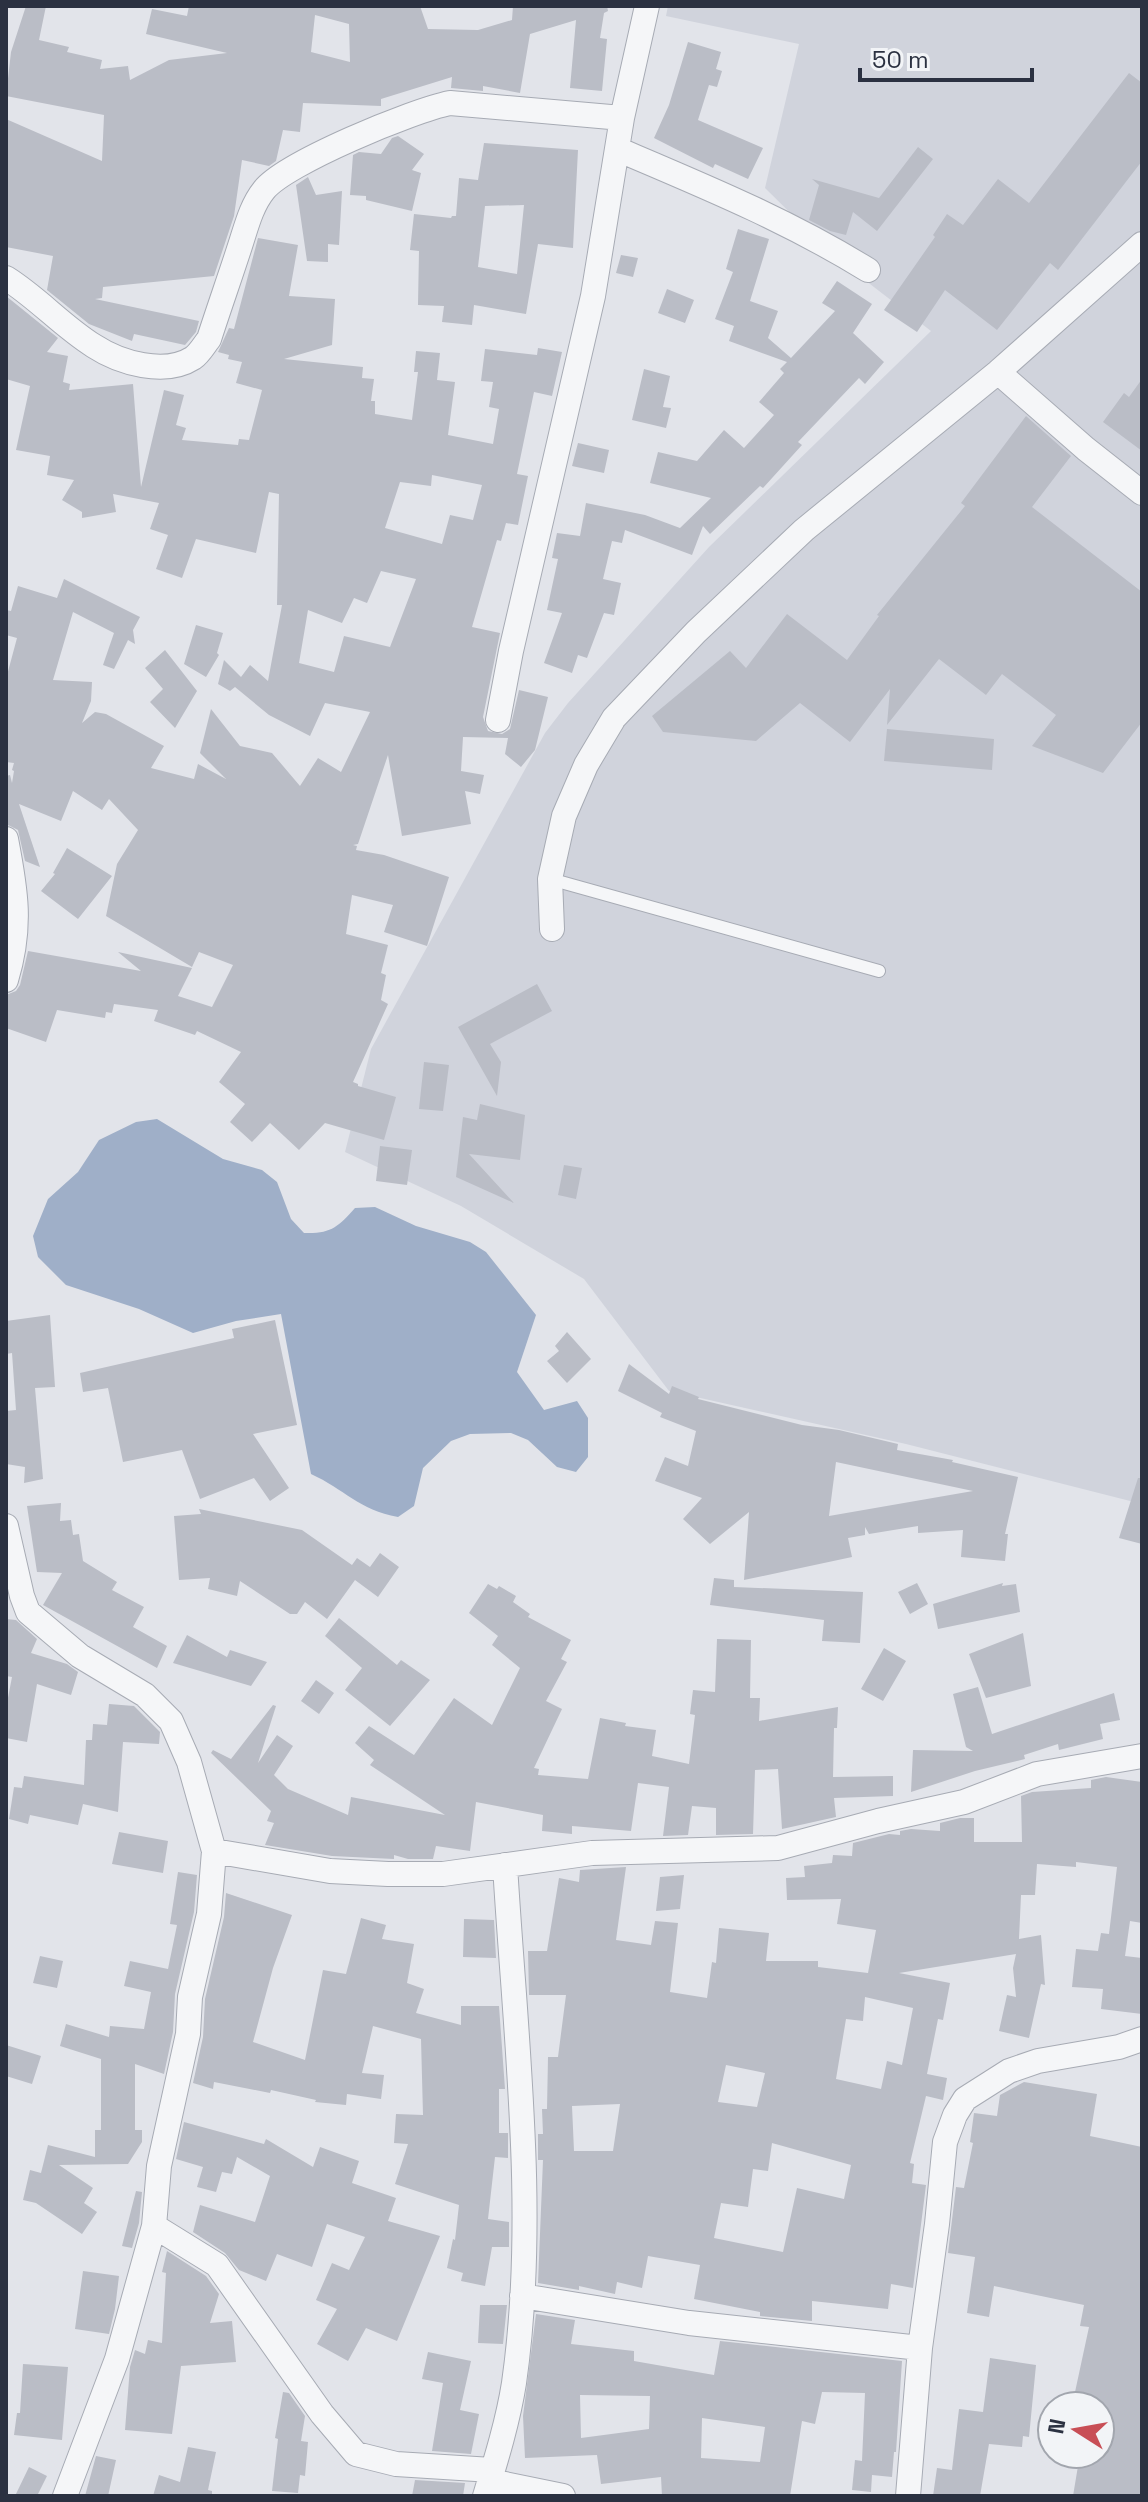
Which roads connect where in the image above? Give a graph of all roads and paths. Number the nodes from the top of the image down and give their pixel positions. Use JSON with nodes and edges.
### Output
{"nodes":[{"id":1,"x":647,"y":6,"type":"edge"},
{"id":2,"x":622,"y":118,"type":"junction"},
{"id":3,"x":617,"y":149,"type":"junction"},
{"id":4,"x":1142,"y":244,"type":"edge"},
{"id":5,"x":868,"y":270,"type":"dead end"},
{"id":6,"x":6,"y":278,"type":"edge"},
{"id":7,"x":998,"y":372,"type":"junction"},
{"id":8,"x":1142,"y":493,"type":"edge"},
{"id":9,"x":498,"y":720,"type":"dead end"},
{"id":10,"x":6,"y":839,"type":"edge"},
{"id":11,"x":550,"y":879,"type":"junction"},
{"id":12,"x":552,"y":929,"type":"dead end"},
{"id":13,"x":879,"y":971,"type":"dead end"},
{"id":14,"x":6,"y":980,"type":"edge"},
{"id":15,"x":6,"y":1526,"type":"edge"},
{"id":16,"x":1142,"y":1756,"type":"edge"},
{"id":17,"x":214,"y":1851,"type":"junction"},
{"id":18,"x":505,"y":1865,"type":"junction"},
{"id":19,"x":1142,"y":2039,"type":"edge"},
{"id":20,"x":154,"y":2226,"type":"junction"},
{"id":21,"x":522,"y":2296,"type":"junction"},
{"id":22,"x":920,"y":2348,"type":"junction"},
{"id":23,"x":489,"y":2482,"type":"edge"},
{"id":24,"x":65,"y":2496,"type":"edge"},
{"id":25,"x":563,"y":2496,"type":"edge"},
{"id":26,"x":908,"y":2496,"type":"edge"}],
"edges":[{"from":1,"to":2,"type":"street"},
{"from":2,"to":3,"type":"street"},
{"from":2,"to":6,"type":"street"},
{"from":3,"to":5,"type":"street"},
{"from":3,"to":9,"type":"street"},
{"from":4,"to":7,"type":"street"},
{"from":7,"to":8,"type":"street"},
{"from":7,"to":11,"type":"street"},
{"from":10,"to":14,"type":"street"},
{"from":11,"to":12,"type":"street"},
{"from":11,"to":13,"type":"lane"},
{"from":15,"to":17,"type":"street"},
{"from":16,"to":18,"type":"street"},
{"from":17,"to":18,"type":"street"},
{"from":17,"to":20,"type":"street"},
{"from":18,"to":21,"type":"street"},
{"from":19,"to":22,"type":"street"},
{"from":20,"to":23,"type":"street"},
{"from":20,"to":24,"type":"street"},
{"from":21,"to":22,"type":"street"},
{"from":21,"to":23,"type":"street"},
{"from":22,"to":26,"type":"street"},
{"from":23,"to":25,"type":"street"}]}
